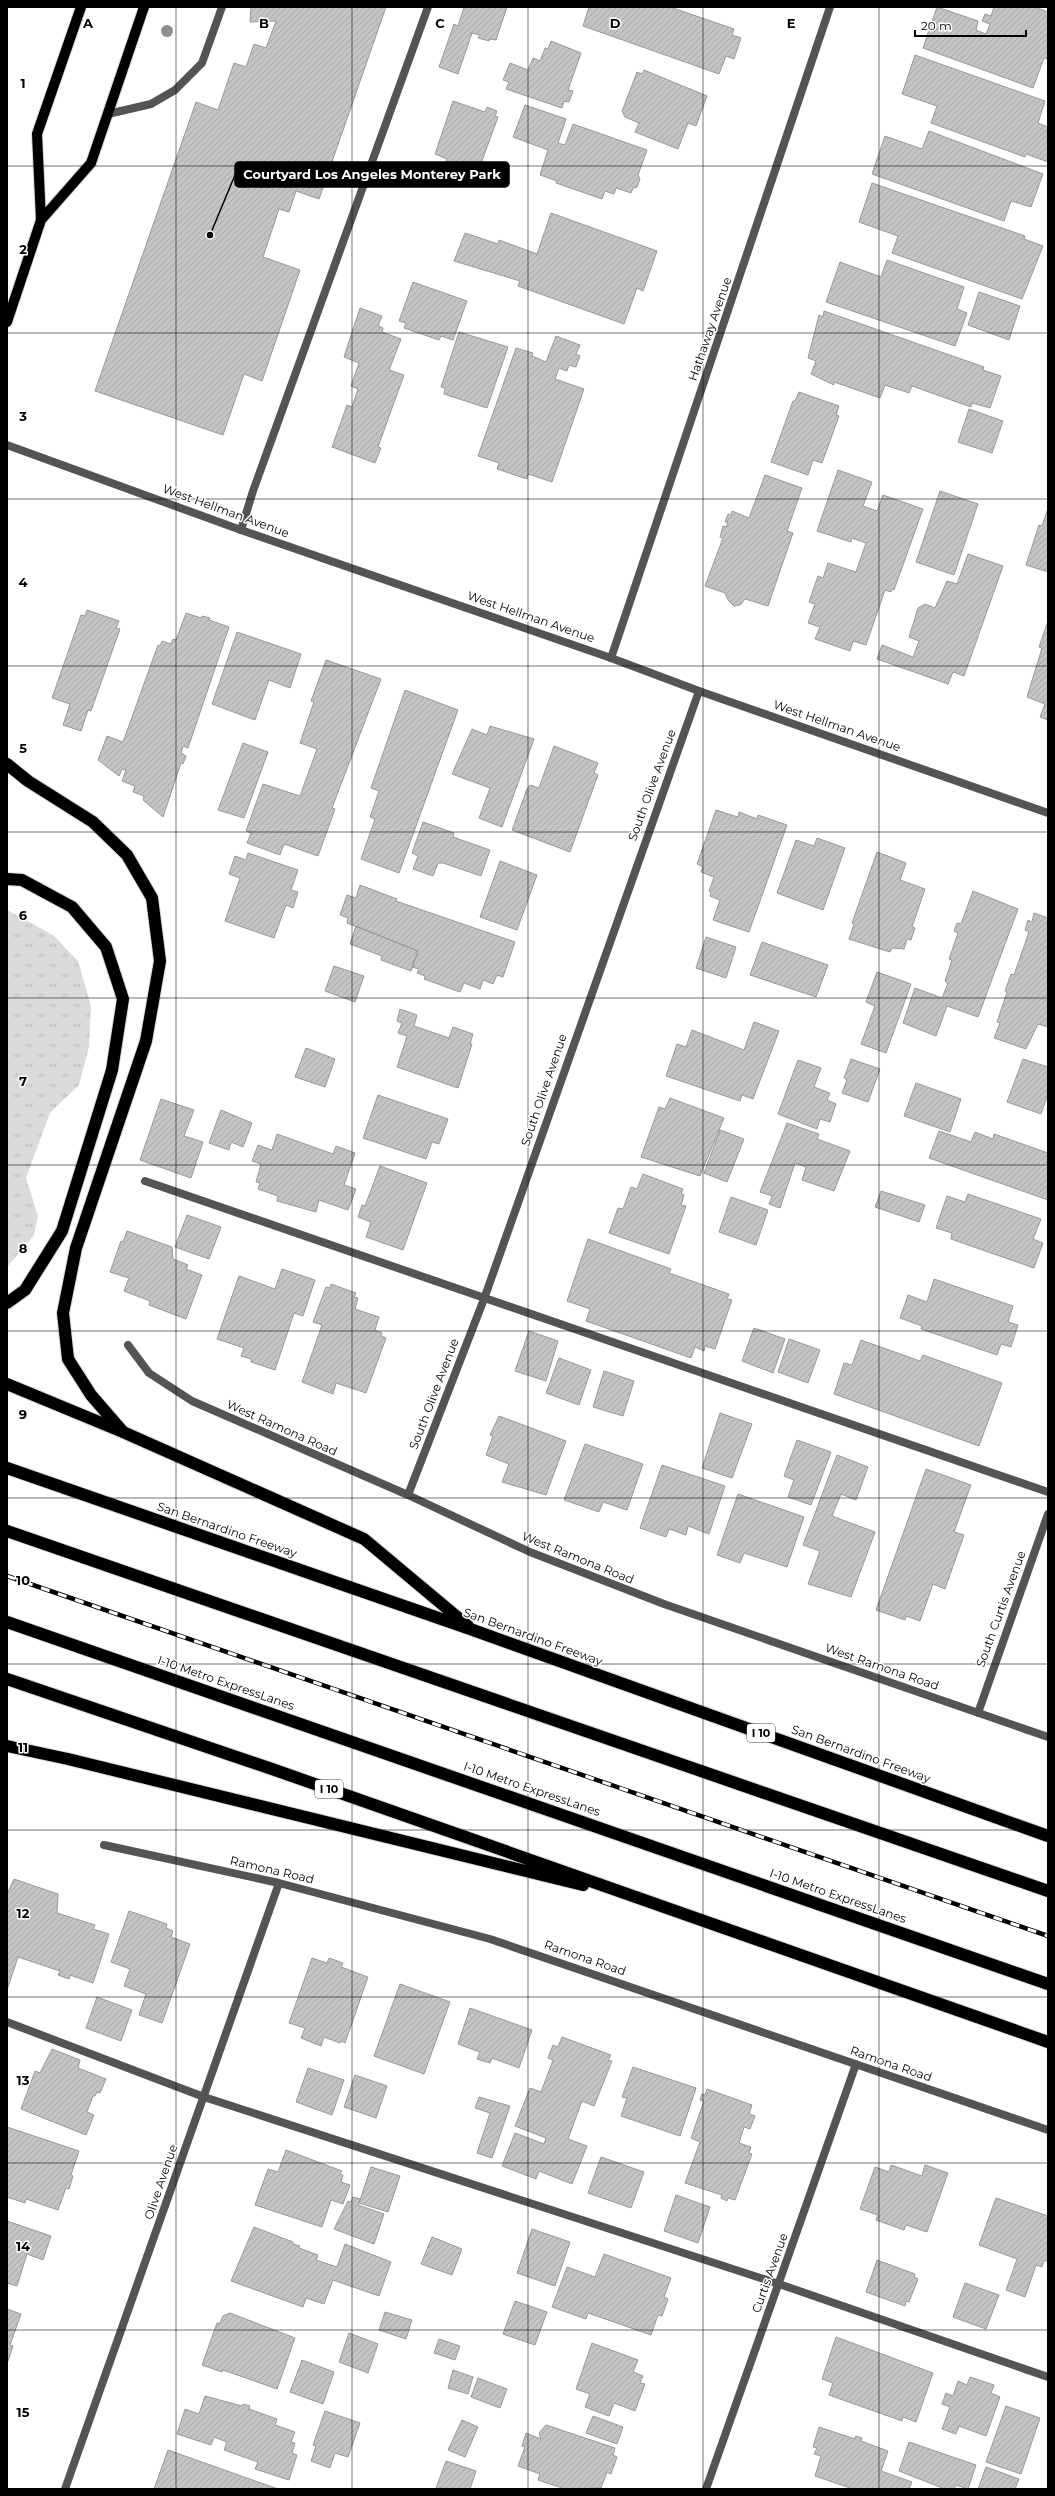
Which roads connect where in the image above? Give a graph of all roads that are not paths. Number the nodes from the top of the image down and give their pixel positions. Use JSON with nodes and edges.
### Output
{"nodes":[{"id":1,"x":81,"y":7,"type":"edge"},
{"id":2,"x":144,"y":7,"type":"edge"},
{"id":3,"x":222,"y":7,"type":"edge"},
{"id":4,"x":428,"y":7,"type":"edge"},
{"id":5,"x":830,"y":7,"type":"edge"},
{"id":6,"x":108,"y":114,"type":"junction"},
{"id":7,"x":41,"y":220,"type":"junction"},
{"id":8,"x":7,"y":322,"type":"edge"},
{"id":9,"x":7,"y":445,"type":"edge"},
{"id":10,"x":241,"y":530,"type":"junction"},
{"id":11,"x":612,"y":658,"type":"junction"},
{"id":12,"x":699,"y":691,"type":"junction"},
{"id":13,"x":7,"y":764,"type":"edge"},
{"id":14,"x":1048,"y":813,"type":"edge"},
{"id":15,"x":7,"y":878,"type":"edge"},
{"id":16,"x":145,"y":1181,"type":"dead end"},
{"id":17,"x":484,"y":1299,"type":"junction"},
{"id":18,"x":7,"y":1303,"type":"edge"},
{"id":19,"x":128,"y":1345,"type":"dead end"},
{"id":20,"x":7,"y":1384,"type":"edge"},
{"id":21,"x":123,"y":1432,"type":"junction"},
{"id":22,"x":7,"y":1468,"type":"edge"},
{"id":23,"x":1048,"y":1492,"type":"edge"},
{"id":24,"x":408,"y":1496,"type":"junction"},
{"id":25,"x":1048,"y":1514,"type":"edge"},
{"id":26,"x":7,"y":1531,"type":"edge"},
{"id":27,"x":7,"y":1622,"type":"edge"},
{"id":28,"x":473,"y":1630,"type":"junction"},
{"id":29,"x":7,"y":1679,"type":"edge"},
{"id":30,"x":978,"y":1713,"type":"junction"},
{"id":31,"x":1048,"y":1737,"type":"edge"},
{"id":32,"x":7,"y":1746,"type":"edge"},
{"id":33,"x":1048,"y":1836,"type":"edge"},
{"id":34,"x":104,"y":1845,"type":"dead end"},
{"id":35,"x":279,"y":1883,"type":"junction"},
{"id":36,"x":1048,"y":1891,"type":"edge"},
{"id":37,"x":650,"y":1902,"type":"junction"},
{"id":38,"x":1048,"y":1984,"type":"edge"},
{"id":39,"x":7,"y":2022,"type":"edge"},
{"id":40,"x":1048,"y":2042,"type":"edge"},
{"id":41,"x":856,"y":2064,"type":"junction"},
{"id":42,"x":204,"y":2097,"type":"junction"},
{"id":43,"x":1048,"y":2130,"type":"edge"},
{"id":44,"x":778,"y":2284,"type":"junction"},
{"id":45,"x":1048,"y":2377,"type":"edge"},
{"id":46,"x":66,"y":2489,"type":"edge"},
{"id":47,"x":706,"y":2489,"type":"edge"}],
"edges":[{"from":1,"to":7,"type":"main road"},
{"from":2,"to":6,"type":"main road"},
{"from":3,"to":6,"type":"street"},
{"from":4,"to":10,"type":"street"},
{"from":5,"to":11,"type":"street","name":"Hathaway Avenue"},
{"from":6,"to":7,"type":"main road"},
{"from":7,"to":8,"type":"main road"},
{"from":9,"to":10,"type":"street","name":"West Hellman Avenue"},
{"from":10,"to":11,"type":"street","name":"West Hellman Avenue"},
{"from":11,"to":12,"type":"street","name":"West Hellman Avenue"},
{"from":12,"to":14,"type":"street","name":"West Hellman Avenue"},
{"from":12,"to":17,"type":"street","name":"South Olive Avenue"},
{"from":13,"to":21,"type":"highway"},
{"from":15,"to":18,"type":"highway"},
{"from":16,"to":17,"type":"street"},
{"from":17,"to":23,"type":"street"},
{"from":17,"to":24,"type":"street","name":"South Olive Avenue"},
{"from":19,"to":24,"type":"street","name":"West Ramona Road"},
{"from":20,"to":21,"type":"highway"},
{"from":21,"to":28,"type":"highway"},
{"from":22,"to":28,"type":"highway","name":"San Bernardino Freeway","number":"I 10"},
{"from":24,"to":30,"type":"street","name":"West Ramona Road"},
{"from":25,"to":30,"type":"street","name":"South Curtis Avenue"},
{"from":26,"to":36,"type":"highway"},
{"from":27,"to":38,"type":"highway","name":"I-10 Metro ExpressLanes"},
{"from":28,"to":33,"type":"highway","name":"San Bernardino Freeway","number":"I 10"},
{"from":29,"to":37,"type":"highway","number":"I 10"},
{"from":30,"to":31,"type":"street","name":"West Ramona Road"},
{"from":32,"to":37,"type":"highway"},
{"from":34,"to":35,"type":"street","name":"Ramona Road"},
{"from":35,"to":41,"type":"street","name":"Ramona Road"},
{"from":35,"to":42,"type":"street","name":"Olive Avenue"},
{"from":37,"to":40,"type":"highway","number":"I 10"},
{"from":39,"to":42,"type":"street"},
{"from":41,"to":43,"type":"street","name":"Ramona Road"},
{"from":41,"to":44,"type":"street","name":"Curtis Avenue"},
{"from":42,"to":44,"type":"street"},
{"from":42,"to":46,"type":"street","name":"Olive Avenue"},
{"from":44,"to":45,"type":"street"},
{"from":44,"to":47,"type":"street","name":"Curtis Avenue"}]}
